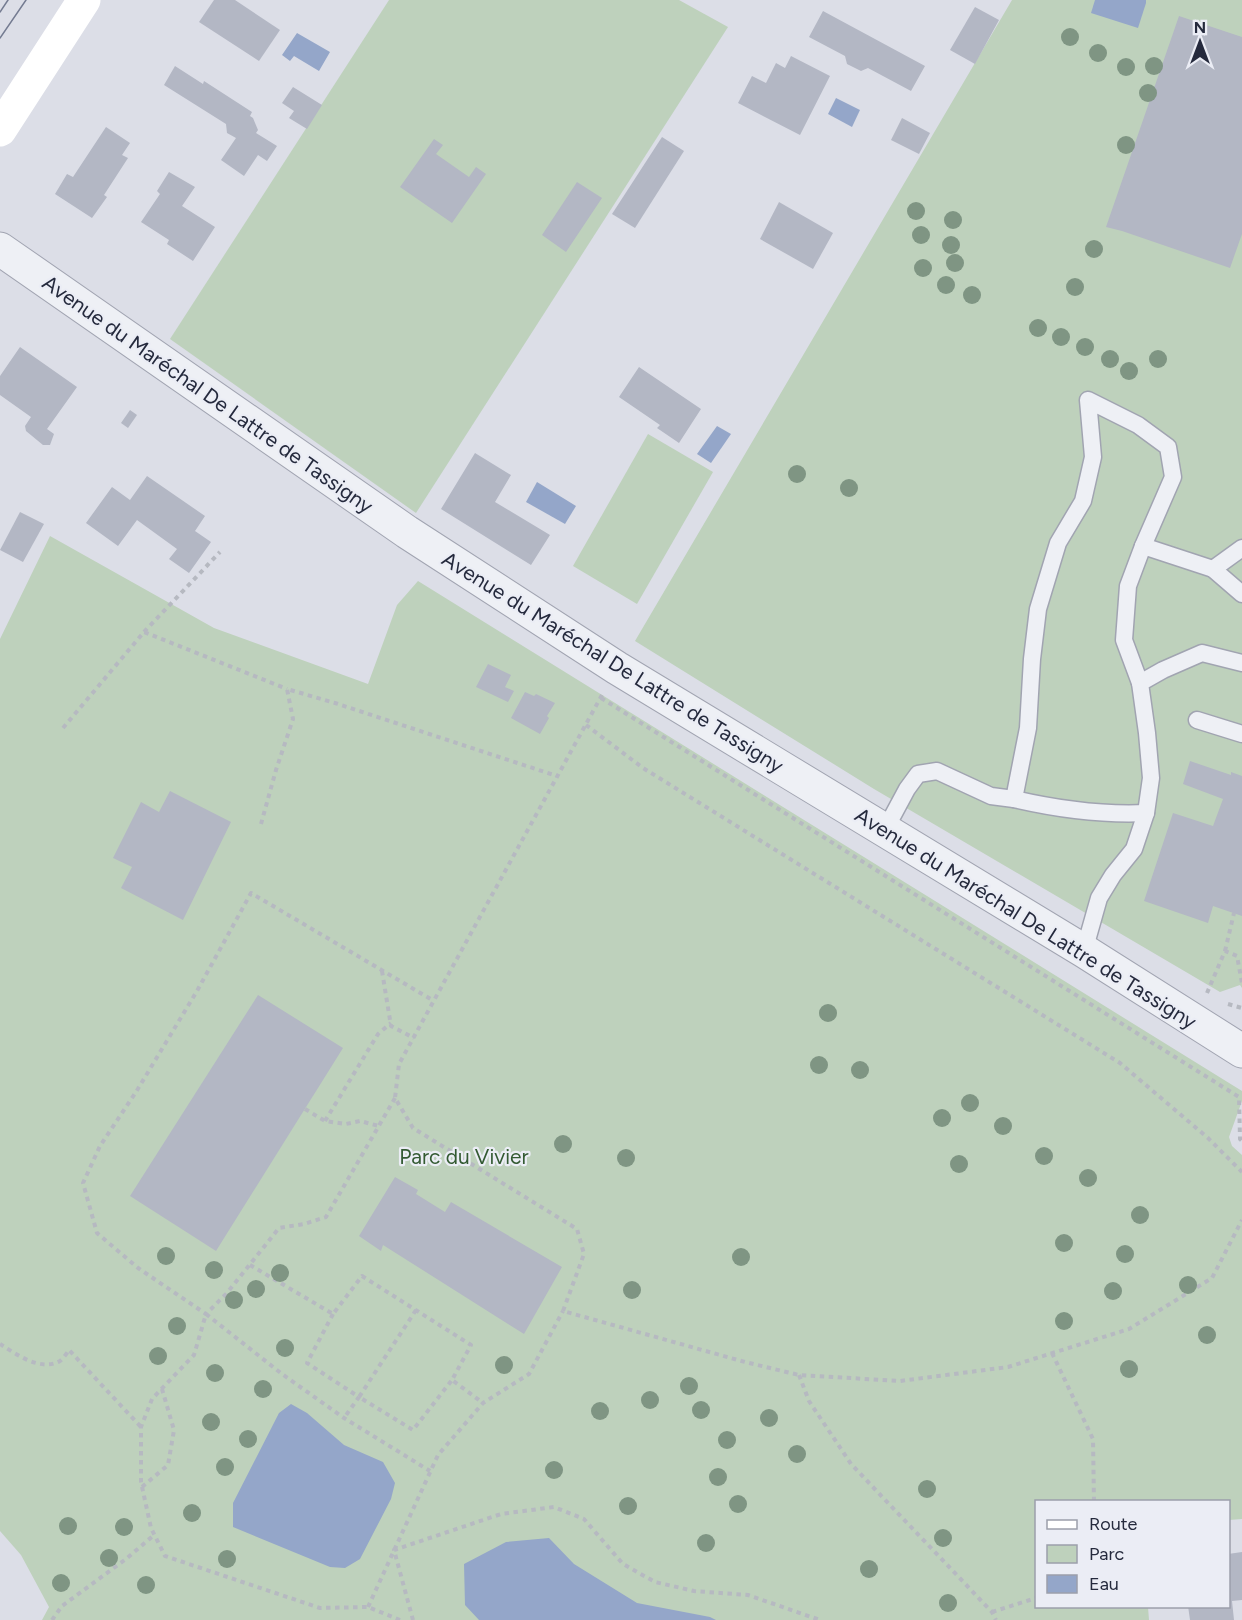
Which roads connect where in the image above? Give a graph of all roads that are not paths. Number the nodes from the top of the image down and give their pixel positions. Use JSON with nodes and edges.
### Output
{"nodes":[{"id":1,"x":84,"y":0,"type":"edge"},
{"id":2,"x":0,"y":130,"type":"edge"},
{"id":3,"x":0,"y":249,"type":"edge"},
{"id":4,"x":1143,"y":546,"type":"junction"},
{"id":5,"x":1242,"y":548,"type":"edge"},
{"id":6,"x":1213,"y":569,"type":"junction"},
{"id":7,"x":1242,"y":594,"type":"edge"},
{"id":8,"x":1242,"y":663,"type":"edge"},
{"id":9,"x":1140,"y":683,"type":"junction"},
{"id":10,"x":1197,"y":720,"type":"dead end"},
{"id":11,"x":1242,"y":734,"type":"edge"},
{"id":12,"x":1014,"y":799,"type":"junction"},
{"id":13,"x":1146,"y":813,"type":"junction"},
{"id":14,"x":885,"y":830,"type":"junction"},
{"id":15,"x":1084,"y":951,"type":"junction"},
{"id":16,"x":1242,"y":1051,"type":"edge"}],
"edges":[{"from":1,"to":2,"type":"street"},
{"from":3,"to":14,"type":"street","name":"Avenue du Maréchal De Lattre de Tassigny"},
{"from":4,"to":6,"type":"lane"},
{"from":4,"to":9,"type":"lane"},
{"from":4,"to":12,"type":"lane"},
{"from":5,"to":6,"type":"lane"},
{"from":6,"to":7,"type":"lane"},
{"from":8,"to":9,"type":"lane"},
{"from":9,"to":13,"type":"lane"},
{"from":10,"to":11,"type":"lane"},
{"from":12,"to":13,"type":"lane"},
{"from":12,"to":14,"type":"lane"},
{"from":13,"to":15,"type":"lane"},
{"from":14,"to":15,"type":"street","name":"Avenue du Maréchal De Lattre de Tassigny"},
{"from":15,"to":16,"type":"street","name":"Avenue du Maréchal De Lattre de Tassigny"}]}
